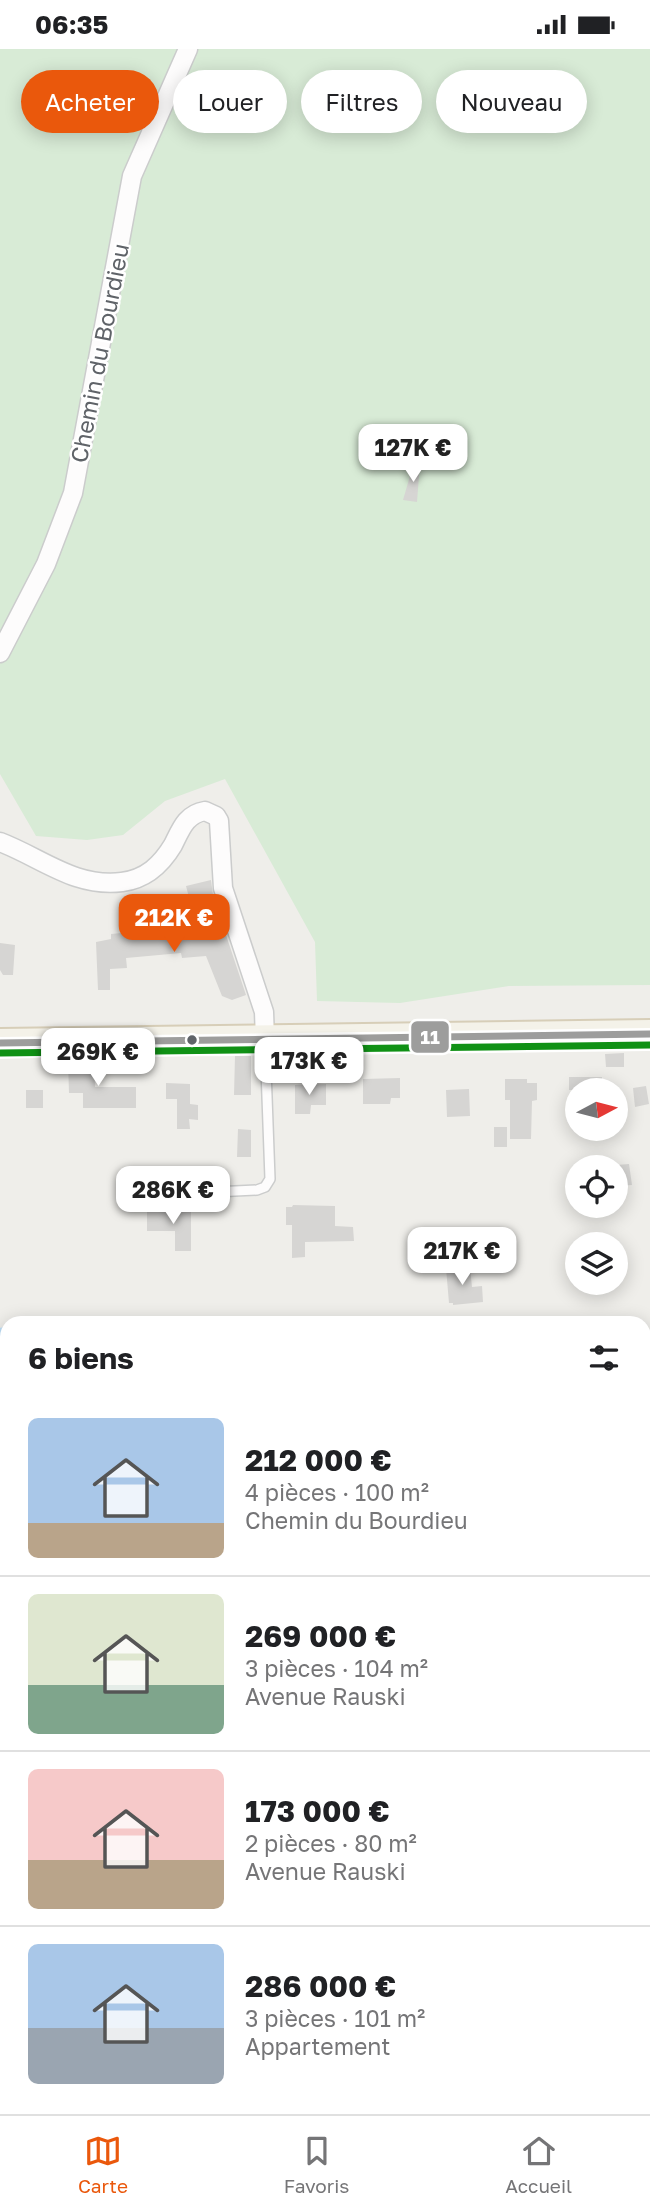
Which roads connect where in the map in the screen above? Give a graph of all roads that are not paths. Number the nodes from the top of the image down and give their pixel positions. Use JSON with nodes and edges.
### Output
{"nodes":[{"id":1,"x":188,"y":49,"type":"edge"},
{"id":2,"x":0,"y":653,"type":"edge"},
{"id":3,"x":0,"y":842,"type":"edge"},
{"id":4,"x":650,"y":1034,"type":"edge"},
{"id":5,"x":265,"y":1040,"type":"junction"},
{"id":6,"x":0,"y":1043,"type":"edge"},
{"id":7,"x":214,"y":1192,"type":"dead end"}],
"edges":[{"from":1,"to":2,"type":"street","name":"Chemin du Bourdieu"},
{"from":3,"to":5,"type":"street"},
{"from":4,"to":5,"type":"main road"},
{"from":5,"to":6,"type":"main road"},
{"from":5,"to":7,"type":"lane"}]}
